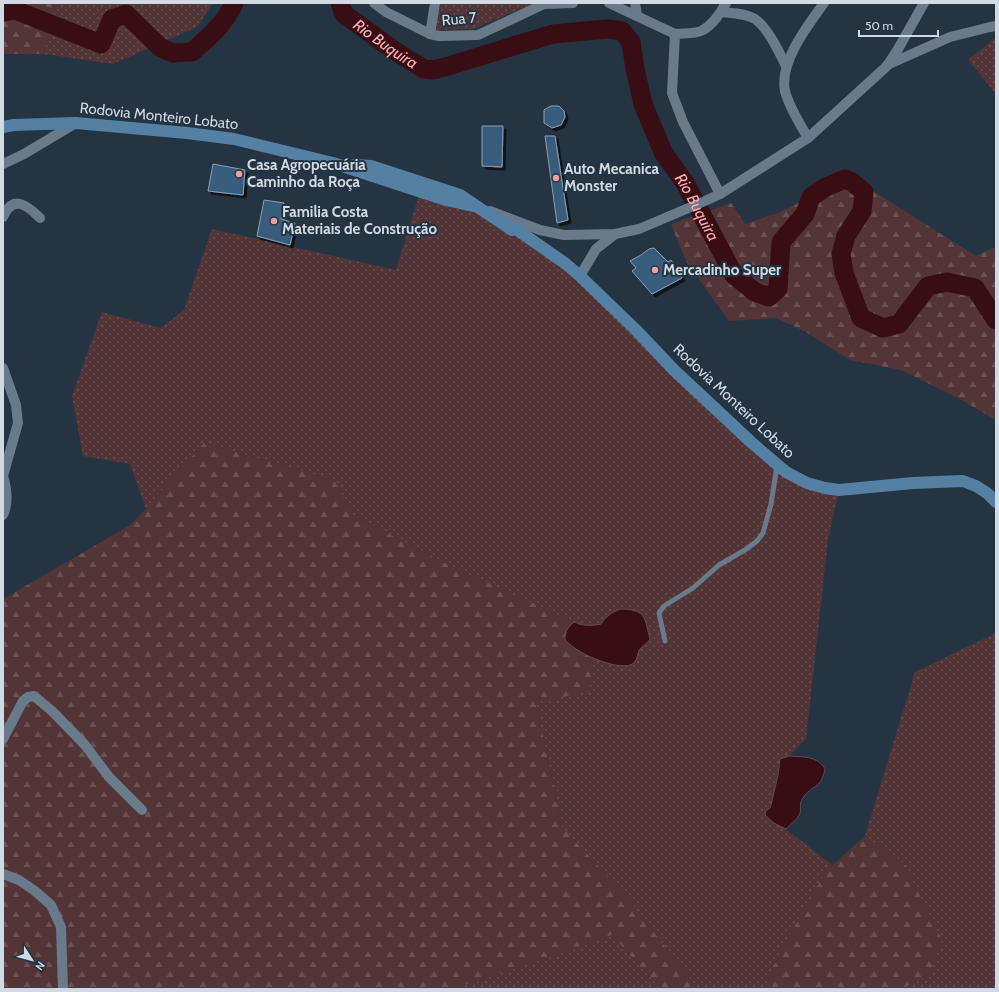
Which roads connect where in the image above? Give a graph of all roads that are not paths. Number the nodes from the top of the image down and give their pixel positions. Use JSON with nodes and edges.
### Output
{"nodes":[{"id":1,"x":374,"y":3,"type":"edge"},
{"id":2,"x":435,"y":3,"type":"edge"},
{"id":3,"x":573,"y":3,"type":"edge"},
{"id":4,"x":609,"y":3,"type":"edge"},
{"id":5,"x":635,"y":3,"type":"edge"},
{"id":6,"x":824,"y":3,"type":"edge"},
{"id":7,"x":924,"y":3,"type":"edge"},
{"id":8,"x":724,"y":7,"type":"edge"},
{"id":9,"x":637,"y":16,"type":"junction"},
{"id":10,"x":996,"y":26,"type":"edge"},
{"id":11,"x":430,"y":34,"type":"junction"},
{"id":12,"x":675,"y":34,"type":"junction"},
{"id":13,"x":786,"y":66,"type":"junction"},
{"id":14,"x":886,"y":66,"type":"junction"},
{"id":15,"x":76,"y":123,"type":"junction"},
{"id":16,"x":3,"y":127,"type":"edge"},
{"id":17,"x":808,"y":138,"type":"junction"},
{"id":18,"x":3,"y":164,"type":"edge"},
{"id":19,"x":720,"y":194,"type":"junction"},
{"id":20,"x":478,"y":207,"type":"junction"},
{"id":21,"x":3,"y":217,"type":"edge"},
{"id":22,"x":40,"y":218,"type":"dead end"},
{"id":23,"x":615,"y":234,"type":"junction"},
{"id":24,"x":580,"y":276,"type":"junction"},
{"id":25,"x":3,"y":368,"type":"edge"},
{"id":26,"x":777,"y":465,"type":"junction"},
{"id":27,"x":3,"y":476,"type":"edge"},
{"id":28,"x":996,"y":502,"type":"edge"},
{"id":29,"x":3,"y":515,"type":"edge"},
{"id":30,"x":665,"y":641,"type":"dead end"},
{"id":31,"x":3,"y":740,"type":"edge"},
{"id":32,"x":142,"y":810,"type":"dead end"},
{"id":33,"x":3,"y":874,"type":"edge"},
{"id":34,"x":63,"y":989,"type":"edge"}],
"edges":[{"from":1,"to":11,"type":"street","name":"Rua 7"},
{"from":2,"to":11,"type":"street"},
{"from":3,"to":11,"type":"street","name":"Rua 7"},
{"from":4,"to":9,"type":"street"},
{"from":5,"to":9,"type":"street"},
{"from":6,"to":13,"type":"street"},
{"from":7,"to":14,"type":"street"},
{"from":8,"to":12,"type":"street"},
{"from":8,"to":13,"type":"street"},
{"from":9,"to":12,"type":"street"},
{"from":10,"to":14,"type":"street"},
{"from":12,"to":19,"type":"street"},
{"from":13,"to":17,"type":"street"},
{"from":14,"to":17,"type":"street"},
{"from":15,"to":16,"type":"main road","name":"Rodovia Monteiro Lobato"},
{"from":15,"to":18,"type":"street"},
{"from":15,"to":20,"type":"main road","name":"Rodovia Monteiro Lobato"},
{"from":17,"to":19,"type":"street"},
{"from":19,"to":23,"type":"street"},
{"from":20,"to":23,"type":"street"},
{"from":20,"to":24,"type":"main road","name":"Rodovia Monteiro Lobato"},
{"from":21,"to":22,"type":"street"},
{"from":23,"to":24,"type":"street"},
{"from":24,"to":26,"type":"main road","name":"Rodovia Monteiro Lobato"},
{"from":25,"to":27,"type":"street"},
{"from":26,"to":28,"type":"main road","name":"Rodovia Monteiro Lobato"},
{"from":26,"to":30,"type":"lane"},
{"from":27,"to":29,"type":"street"},
{"from":31,"to":32,"type":"street"},
{"from":33,"to":34,"type":"street"}]}
